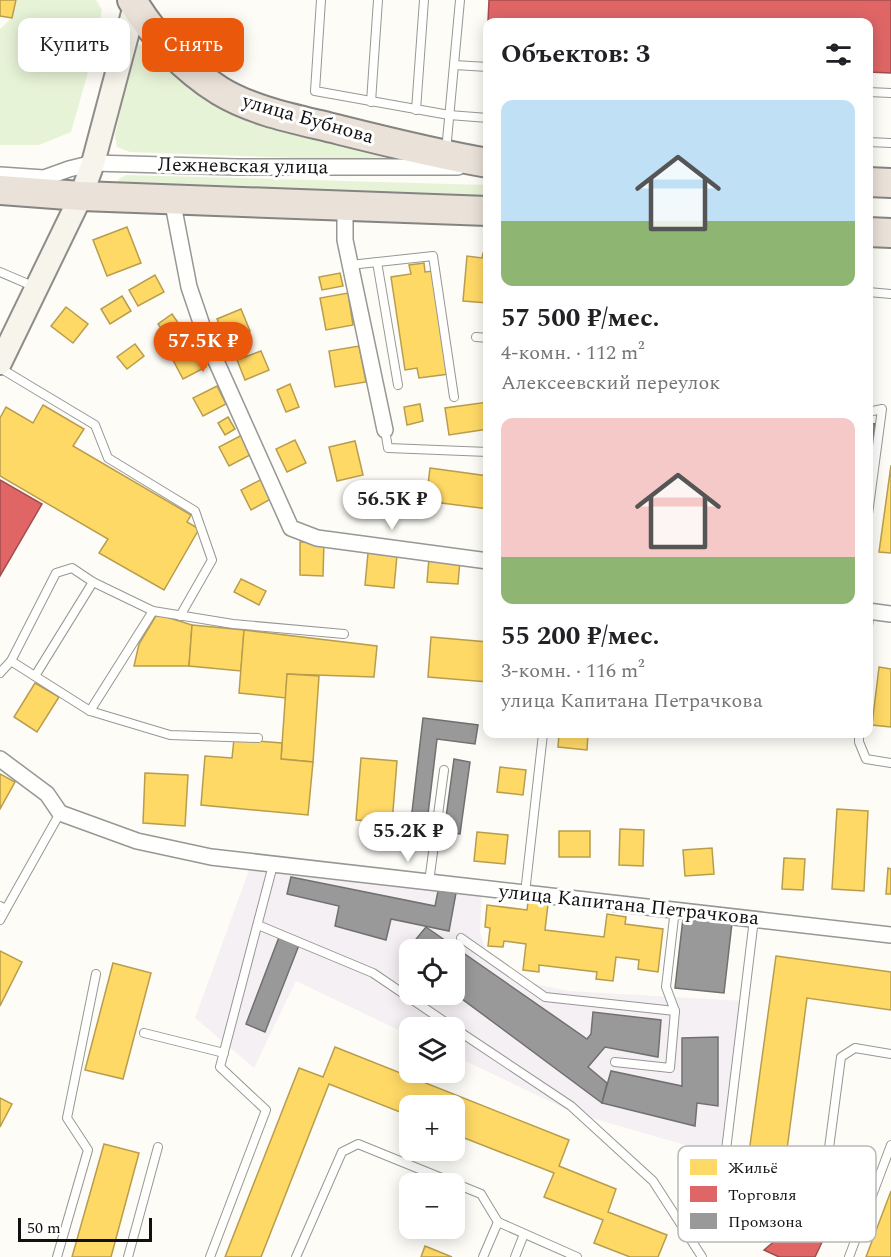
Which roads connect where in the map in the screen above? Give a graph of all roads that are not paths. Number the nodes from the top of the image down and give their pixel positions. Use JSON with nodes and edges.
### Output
{"nodes":[{"id":1,"x":321,"y":0,"type":"edge"},
{"id":2,"x":378,"y":0,"type":"edge"},
{"id":3,"x":424,"y":0,"type":"edge"},
{"id":4,"x":460,"y":0,"type":"edge"},
{"id":5,"x":134,"y":2,"type":"edge"},
{"id":6,"x":454,"y":65,"type":"junction"},
{"id":7,"x":483,"y":67,"type":"edge"},
{"id":8,"x":873,"y":92,"type":"edge"},
{"id":9,"x":891,"y":93,"type":"edge"},
{"id":10,"x":371,"y":102,"type":"junction"},
{"id":11,"x":416,"y":110,"type":"junction"},
{"id":12,"x":449,"y":115,"type":"junction"},
{"id":13,"x":483,"y":118,"type":"edge"},
{"id":14,"x":873,"y":142,"type":"edge"},
{"id":15,"x":891,"y":143,"type":"edge"},
{"id":16,"x":446,"y":156,"type":"junction"},
{"id":17,"x":483,"y":162,"type":"edge"},
{"id":18,"x":93,"y":163,"type":"junction"},
{"id":19,"x":483,"y":163,"type":"edge"},
{"id":20,"x":0,"y":175,"type":"edge"},
{"id":21,"x":873,"y":182,"type":"edge"},
{"id":22,"x":891,"y":183,"type":"edge"},
{"id":23,"x":0,"y":190,"type":"edge"},
{"id":24,"x":81,"y":196,"type":"junction"},
{"id":25,"x":172,"y":199,"type":"junction"},
{"id":26,"x":345,"y":205,"type":"junction"},
{"id":27,"x":483,"y":211,"type":"edge"},
{"id":28,"x":873,"y":232,"type":"edge"},
{"id":29,"x":891,"y":233,"type":"edge"},
{"id":30,"x":377,"y":262,"type":"junction"},
{"id":31,"x":350,"y":265,"type":"junction"},
{"id":32,"x":0,"y":272,"type":"edge"},
{"id":33,"x":36,"y":287,"type":"junction"},
{"id":34,"x":873,"y":292,"type":"edge"},
{"id":35,"x":891,"y":294,"type":"edge"},
{"id":36,"x":477,"y":337,"type":"dead end"},
{"id":37,"x":483,"y":338,"type":"edge"},
{"id":38,"x":0,"y":363,"type":"edge"},
{"id":39,"x":0,"y":368,"type":"edge"},
{"id":40,"x":398,"y":385,"type":"dead end"},
{"id":41,"x":454,"y":397,"type":"dead end"},
{"id":42,"x":873,"y":411,"type":"edge"},
{"id":43,"x":385,"y":430,"type":"joint"},
{"id":44,"x":483,"y":452,"type":"edge"},
{"id":45,"x":873,"y":476,"type":"edge"},
{"id":46,"x":483,"y":560,"type":"edge"},
{"id":47,"x":93,"y":582,"type":"junction"},
{"id":48,"x":153,"y":611,"type":"junction"},
{"id":49,"x":891,"y":614,"type":"edge"},
{"id":50,"x":180,"y":616,"type":"junction"},
{"id":51,"x":873,"y":616,"type":"edge"},
{"id":52,"x":345,"y":634,"type":"dead end"},
{"id":53,"x":11,"y":661,"type":"junction"},
{"id":54,"x":0,"y":672,"type":"edge"},
{"id":55,"x":34,"y":676,"type":"junction"},
{"id":56,"x":90,"y":711,"type":"junction"},
{"id":57,"x":258,"y":738,"type":"dead end"},
{"id":58,"x":543,"y":738,"type":"edge"},
{"id":59,"x":859,"y":738,"type":"edge"},
{"id":60,"x":0,"y":759,"type":"edge"},
{"id":61,"x":891,"y":763,"type":"edge"},
{"id":62,"x":444,"y":770,"type":"dead end"},
{"id":63,"x":60,"y":813,"type":"junction"},
{"id":64,"x":273,"y":865,"type":"junction"},
{"id":65,"x":429,"y":882,"type":"junction"},
{"id":66,"x":525,"y":893,"type":"junction"},
{"id":67,"x":3,"y":907,"type":"edge"},
{"id":68,"x":675,"y":909,"type":"junction"},
{"id":69,"x":754,"y":918,"type":"junction"},
{"id":70,"x":0,"y":920,"type":"edge"},
{"id":71,"x":258,"y":925,"type":"junction"},
{"id":72,"x":891,"y":935,"type":"edge"},
{"id":73,"x":461,"y":938,"type":"dead end"},
{"id":74,"x":96,"y":974,"type":"dead end"},
{"id":75,"x":675,"y":1011,"type":"junction"},
{"id":76,"x":438,"y":1017,"type":"edge"},
{"id":77,"x":144,"y":1033,"type":"dead end"},
{"id":78,"x":465,"y":1035,"type":"edge"},
{"id":79,"x":224,"y":1053,"type":"junction"},
{"id":80,"x":891,"y":1053,"type":"edge"},
{"id":81,"x":615,"y":1062,"type":"dead end"},
{"id":82,"x":891,"y":1145,"type":"edge"},
{"id":83,"x":726,"y":1146,"type":"edge"},
{"id":84,"x":830,"y":1146,"type":"edge"},
{"id":85,"x":158,"y":1147,"type":"dead end"},
{"id":86,"x":876,"y":1184,"type":"edge"},
{"id":87,"x":678,"y":1220,"type":"edge"},
{"id":88,"x":498,"y":1222,"type":"junction"},
{"id":89,"x":524,"y":1234,"type":"junction"},
{"id":90,"x":692,"y":1242,"type":"edge"},
{"id":91,"x":855,"y":1242,"type":"edge"},
{"id":92,"x":57,"y":1257,"type":"edge"},
{"id":93,"x":128,"y":1257,"type":"edge"},
{"id":94,"x":210,"y":1257,"type":"edge"},
{"id":95,"x":296,"y":1257,"type":"edge"},
{"id":96,"x":483,"y":1257,"type":"edge"},
{"id":97,"x":515,"y":1257,"type":"edge"},
{"id":98,"x":577,"y":1257,"type":"edge"},
{"id":99,"x":702,"y":1257,"type":"edge"},
{"id":100,"x":849,"y":1257,"type":"edge"}],
"edges":[{"from":1,"to":10,"type":"lane"},
{"from":2,"to":10,"type":"lane"},
{"from":3,"to":11,"type":"lane"},
{"from":4,"to":6,"type":"lane"},
{"from":5,"to":16,"type":"highway","name":"улица Бубнова"},
{"from":5,"to":18,"type":"street"},
{"from":6,"to":7,"type":"lane"},
{"from":6,"to":12,"type":"lane"},
{"from":8,"to":9,"type":"lane"},
{"from":10,"to":11,"type":"lane"},
{"from":11,"to":12,"type":"lane"},
{"from":12,"to":13,"type":"lane"},
{"from":12,"to":16,"type":"lane"},
{"from":14,"to":15,"type":"lane"},
{"from":16,"to":17,"type":"highway","name":"улица Бубнова"},
{"from":18,"to":19,"type":"street","name":"Лежневская улица"},
{"from":18,"to":20,"type":"street","name":"Лежневская улица"},
{"from":18,"to":24,"type":"street"},
{"from":21,"to":22,"type":"highway"},
{"from":23,"to":24,"type":"highway","name":"Лежневская улица"},
{"from":24,"to":25,"type":"highway","name":"Лежневская улица"},
{"from":24,"to":33,"type":"street"},
{"from":25,"to":26,"type":"highway","name":"Лежневская улица"},
{"from":25,"to":46,"type":"street"},
{"from":26,"to":27,"type":"highway","name":"Лежневская улица"},
{"from":26,"to":31,"type":"street"},
{"from":28,"to":29,"type":"highway"},
{"from":30,"to":31,"type":"lane"},
{"from":30,"to":40,"type":"lane"},
{"from":30,"to":41,"type":"lane"},
{"from":31,"to":43,"type":"street"},
{"from":32,"to":33,"type":"lane"},
{"from":33,"to":38,"type":"street"},
{"from":34,"to":35,"type":"lane"},
{"from":36,"to":37,"type":"lane"},
{"from":39,"to":50,"type":"lane"},
{"from":42,"to":45,"type":"lane"},
{"from":43,"to":44,"type":"lane"},
{"from":47,"to":48,"type":"lane"},
{"from":47,"to":53,"type":"lane"},
{"from":47,"to":55,"type":"lane"},
{"from":48,"to":50,"type":"lane"},
{"from":48,"to":56,"type":"lane"},
{"from":49,"to":51,"type":"street"},
{"from":50,"to":52,"type":"lane"},
{"from":53,"to":54,"type":"lane"},
{"from":53,"to":55,"type":"lane"},
{"from":55,"to":56,"type":"lane"},
{"from":56,"to":57,"type":"lane"},
{"from":58,"to":66,"type":"lane"},
{"from":59,"to":61,"type":"lane"},
{"from":60,"to":63,"type":"street"},
{"from":62,"to":65,"type":"lane"},
{"from":63,"to":64,"type":"street","name":"улица Капитана Петрачкова"},
{"from":63,"to":67,"type":"lane"},
{"from":64,"to":65,"type":"street","name":"улица Капитана Петрачкова"},
{"from":64,"to":71,"type":"lane"},
{"from":65,"to":66,"type":"street","name":"улица Капитана Петрачкова"},
{"from":66,"to":68,"type":"street","name":"улица Капитана Петрачкова"},
{"from":67,"to":70,"type":"lane"},
{"from":68,"to":69,"type":"street","name":"улица Капитана Петрачкова"},
{"from":68,"to":75,"type":"lane"},
{"from":69,"to":72,"type":"street","name":"улица Капитана Петрачкова"},
{"from":69,"to":83,"type":"lane"},
{"from":71,"to":76,"type":"lane"},
{"from":71,"to":79,"type":"lane"},
{"from":73,"to":75,"type":"lane"},
{"from":74,"to":92,"type":"lane"},
{"from":75,"to":81,"type":"lane"},
{"from":77,"to":79,"type":"lane"},
{"from":78,"to":87,"type":"lane"},
{"from":79,"to":94,"type":"lane"},
{"from":80,"to":84,"type":"lane"},
{"from":82,"to":86,"type":"lane"},
{"from":85,"to":93,"type":"lane"},
{"from":88,"to":89,"type":"lane"},
{"from":88,"to":95,"type":"lane"},
{"from":88,"to":96,"type":"lane"},
{"from":89,"to":97,"type":"lane"},
{"from":89,"to":98,"type":"lane"},
{"from":90,"to":99,"type":"lane"},
{"from":91,"to":100,"type":"lane"}]}
